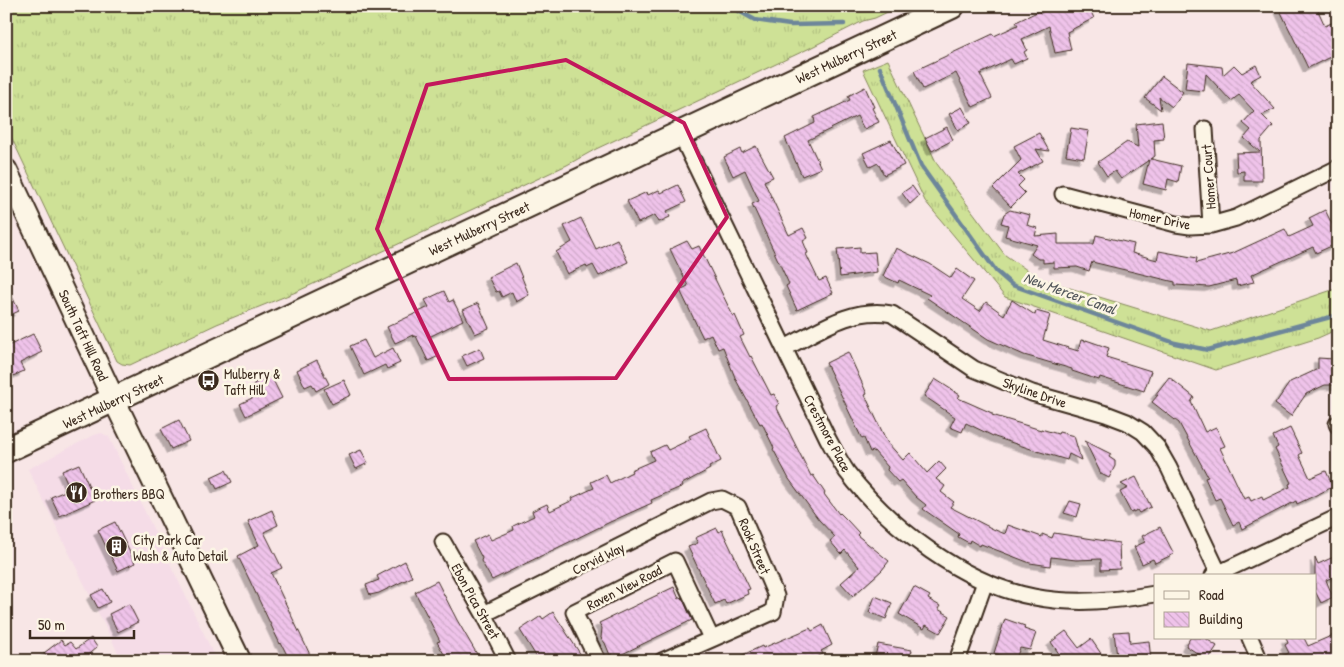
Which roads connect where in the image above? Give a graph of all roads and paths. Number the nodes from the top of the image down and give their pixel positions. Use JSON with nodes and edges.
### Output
{"nodes":[{"id":1,"x":952,"y":6,"type":"edge"},
{"id":2,"x":1205,"y":129,"type":"dead end"},
{"id":3,"x":680,"y":133,"type":"junction"},
{"id":4,"x":1338,"y":168,"type":"edge"},
{"id":5,"x":6,"y":170,"type":"edge"},
{"id":6,"x":1063,"y":194,"type":"dead end"},
{"id":7,"x":1211,"y":225,"type":"junction"},
{"id":8,"x":784,"y":348,"type":"junction"},
{"id":9,"x":114,"y":400,"type":"junction"},
{"id":10,"x":6,"y":450,"type":"edge"},
{"id":11,"x":712,"y":501,"type":"joint"},
{"id":12,"x":1338,"y":517,"type":"edge"},
{"id":13,"x":443,"y":542,"type":"dead end"},
{"id":14,"x":1218,"y":574,"type":"edge"},
{"id":15,"x":1220,"y":574,"type":"edge"},
{"id":16,"x":985,"y":582,"type":"junction"},
{"id":17,"x":1154,"y":594,"type":"edge"},
{"id":18,"x":484,"y":614,"type":"junction"},
{"id":19,"x":711,"y":638,"type":"junction"},
{"id":20,"x":1251,"y":640,"type":"edge"},
{"id":21,"x":240,"y":661,"type":"edge"},
{"id":22,"x":508,"y":661,"type":"edge"},
{"id":23,"x":598,"y":661,"type":"edge"},
{"id":24,"x":662,"y":661,"type":"edge"},
{"id":25,"x":957,"y":661,"type":"edge"},
{"id":26,"x":1260,"y":661,"type":"edge"}],
"edges":[{"from":1,"to":3,"type":"main road","name":"West Mulberry Street"},
{"from":2,"to":7,"type":"street","name":"Homer Court"},
{"from":3,"to":8,"type":"street","name":"Crestmore Place"},
{"from":3,"to":9,"type":"main road","name":"West Mulberry Street"},
{"from":4,"to":7,"type":"street","name":"Homer Drive"},
{"from":5,"to":9,"type":"main road","name":"South Taft Hill Road"},
{"from":6,"to":7,"type":"street","name":"Homer Drive"},
{"from":8,"to":14,"type":"street","name":"Skyline Drive"},
{"from":8,"to":16,"type":"street","name":"Crestmore Place"},
{"from":9,"to":10,"type":"main road","name":"West Mulberry Street"},
{"from":9,"to":21,"type":"main road","name":"South Taft Hill Road"},
{"from":11,"to":18,"type":"street","name":"Corvid Way"},
{"from":11,"to":19,"type":"street","name":"Rook Street"},
{"from":12,"to":15,"type":"street"},
{"from":13,"to":18,"type":"street","name":"Ebon Pica Street"},
{"from":16,"to":17,"type":"street","name":"Crestmore Place"},
{"from":16,"to":25,"type":"street"},
{"from":18,"to":22,"type":"street","name":"Ebon Pica Street"},
{"from":19,"to":23,"type":"street","name":"Raven View Road"},
{"from":19,"to":24,"type":"street"},
{"from":20,"to":26,"type":"street"}]}
